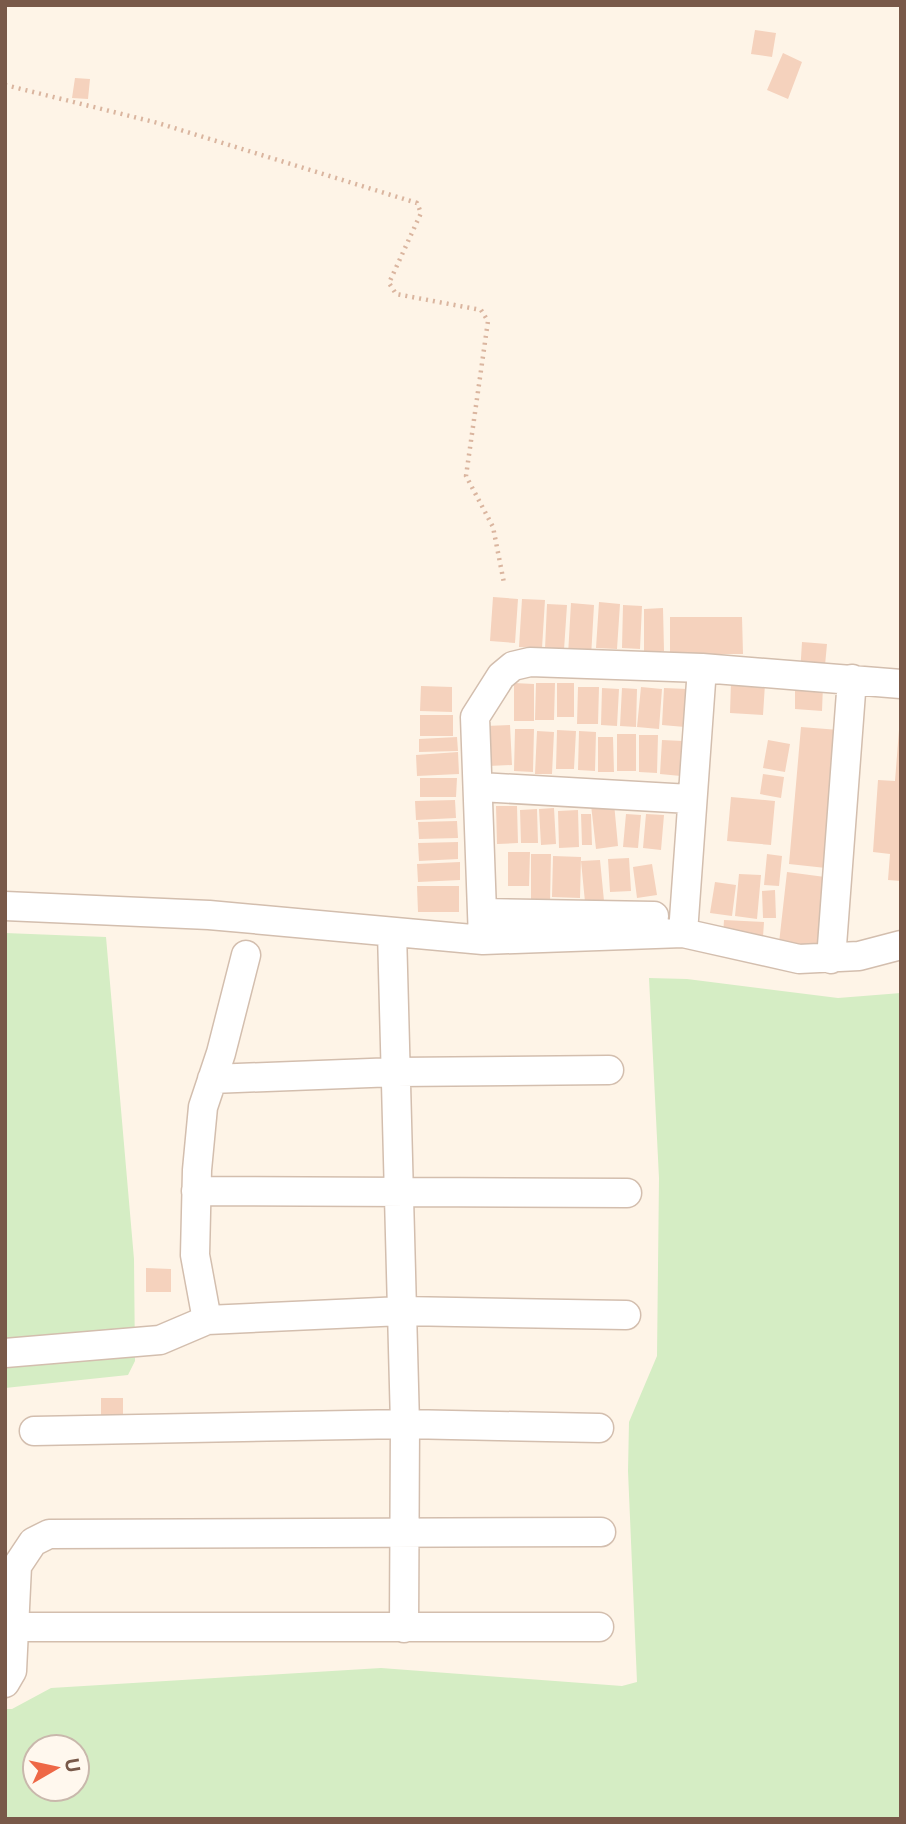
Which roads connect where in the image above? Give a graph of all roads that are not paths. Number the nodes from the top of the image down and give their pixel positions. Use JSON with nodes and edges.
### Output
{"nodes":[{"id":1,"x":702,"y":668,"type":"junction"},
{"id":2,"x":852,"y":679,"type":"junction"},
{"id":3,"x":901,"y":684,"type":"edge"},
{"id":4,"x":480,"y":787,"type":"junction"},
{"id":5,"x":690,"y":799,"type":"junction"},
{"id":6,"x":5,"y":906,"type":"edge"},
{"id":7,"x":683,"y":925,"type":"junction"},
{"id":8,"x":482,"y":926,"type":"junction"},
{"id":9,"x":393,"y":932,"type":"junction"},
{"id":10,"x":901,"y":945,"type":"edge"},
{"id":11,"x":246,"y":956,"type":"dead end"},
{"id":12,"x":831,"y":960,"type":"junction"},
{"id":13,"x":609,"y":1070,"type":"dead end"},
{"id":14,"x":396,"y":1072,"type":"junction"},
{"id":15,"x":212,"y":1079,"type":"junction"},
{"id":16,"x":196,"y":1191,"type":"junction"},
{"id":17,"x":400,"y":1193,"type":"junction"},
{"id":18,"x":626,"y":1193,"type":"dead end"},
{"id":19,"x":402,"y":1311,"type":"junction"},
{"id":20,"x":626,"y":1315,"type":"dead end"},
{"id":21,"x":207,"y":1320,"type":"junction"},
{"id":22,"x":5,"y":1353,"type":"edge"},
{"id":23,"x":405,"y":1424,"type":"junction"},
{"id":24,"x":599,"y":1428,"type":"dead end"},
{"id":25,"x":34,"y":1431,"type":"dead end"},
{"id":26,"x":601,"y":1532,"type":"dead end"},
{"id":27,"x":403,"y":1533,"type":"junction"},
{"id":28,"x":11,"y":1590,"type":"edge"},
{"id":29,"x":15,"y":1627,"type":"junction"},
{"id":30,"x":599,"y":1627,"type":"dead end"},
{"id":31,"x":404,"y":1628,"type":"junction"},
{"id":32,"x":5,"y":1683,"type":"edge"}],
"edges":[{"from":1,"to":2,"type":"street"},
{"from":1,"to":4,"type":"street"},
{"from":1,"to":5,"type":"street"},
{"from":2,"to":3,"type":"street"},
{"from":2,"to":12,"type":"street"},
{"from":4,"to":5,"type":"street"},
{"from":4,"to":8,"type":"street"},
{"from":5,"to":7,"type":"street"},
{"from":6,"to":9,"type":"street"},
{"from":7,"to":8,"type":"street"},
{"from":7,"to":12,"type":"street"},
{"from":8,"to":9,"type":"street"},
{"from":9,"to":14,"type":"street"},
{"from":10,"to":12,"type":"street"},
{"from":11,"to":15,"type":"street"},
{"from":13,"to":14,"type":"street"},
{"from":14,"to":15,"type":"street"},
{"from":14,"to":17,"type":"street"},
{"from":15,"to":16,"type":"street"},
{"from":16,"to":17,"type":"street"},
{"from":16,"to":21,"type":"street"},
{"from":17,"to":18,"type":"street"},
{"from":17,"to":19,"type":"street"},
{"from":19,"to":20,"type":"street"},
{"from":19,"to":21,"type":"street"},
{"from":19,"to":23,"type":"street"},
{"from":21,"to":22,"type":"street"},
{"from":23,"to":24,"type":"street"},
{"from":23,"to":25,"type":"street"},
{"from":23,"to":27,"type":"street"},
{"from":26,"to":27,"type":"street"},
{"from":27,"to":28,"type":"street"},
{"from":27,"to":31,"type":"street"},
{"from":28,"to":29,"type":"street"},
{"from":29,"to":31,"type":"street"},
{"from":29,"to":32,"type":"street"},
{"from":30,"to":31,"type":"street"}]}
